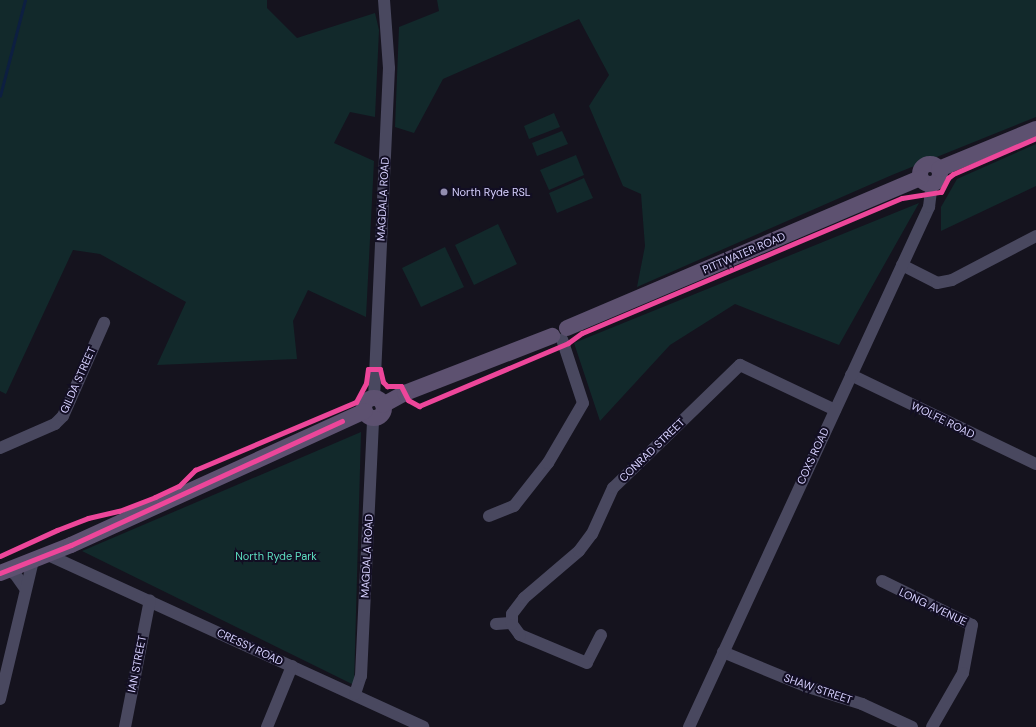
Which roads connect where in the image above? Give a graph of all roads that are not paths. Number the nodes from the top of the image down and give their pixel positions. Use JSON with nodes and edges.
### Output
{"nodes":[{"id":1,"x":384,"y":0,"type":"edge"},
{"id":2,"x":1036,"y":130,"type":"edge"},
{"id":3,"x":926,"y":181,"type":"junction"},
{"id":4,"x":1036,"y":236,"type":"edge"},
{"id":5,"x":902,"y":265,"type":"junction"},
{"id":6,"x":104,"y":323,"type":"dead end"},
{"id":7,"x":560,"y":334,"type":"junction"},
{"id":8,"x":851,"y":375,"type":"junction"},
{"id":9,"x":374,"y":408,"type":"junction"},
{"id":10,"x":835,"y":410,"type":"junction"},
{"id":11,"x":0,"y":448,"type":"edge"},
{"id":12,"x":1036,"y":464,"type":"edge"},
{"id":13,"x":489,"y":516,"type":"dead end"},
{"id":14,"x":86,"y":536,"type":"junction"},
{"id":15,"x":70,"y":545,"type":"junction"},
{"id":16,"x":40,"y":557,"type":"junction"},
{"id":17,"x":76,"y":566,"type":"junction"},
{"id":18,"x":2,"y":571,"type":"edge"},
{"id":19,"x":882,"y":581,"type":"dead end"},
{"id":20,"x":24,"y":587,"type":"junction"},
{"id":21,"x":150,"y":600,"type":"junction"},
{"id":22,"x":512,"y":623,"type":"junction"},
{"id":23,"x":496,"y":624,"type":"dead end"},
{"id":24,"x":601,"y":635,"type":"dead end"},
{"id":25,"x":723,"y":652,"type":"junction"},
{"id":26,"x":292,"y":666,"type":"junction"},
{"id":27,"x":355,"y":694,"type":"junction"},
{"id":28,"x":0,"y":699,"type":"edge"},
{"id":29,"x":401,"y":722,"type":"edge"},
{"id":30,"x":125,"y":727,"type":"edge"},
{"id":31,"x":266,"y":727,"type":"edge"},
{"id":32,"x":423,"y":727,"type":"edge"},
{"id":33,"x":689,"y":727,"type":"edge"},
{"id":34,"x":912,"y":727,"type":"edge"},
{"id":35,"x":932,"y":727,"type":"edge"}],
"edges":[{"from":1,"to":9,"type":"street","name":"MAGDALA ROAD"},
{"from":2,"to":3,"type":"main road"},
{"from":3,"to":5,"type":"street","name":"COXS ROAD"},
{"from":3,"to":7,"type":"main road","name":"PITTWATER ROAD"},
{"from":4,"to":5,"type":"street"},
{"from":5,"to":8,"type":"street","name":"COXS ROAD"},
{"from":6,"to":11,"type":"street","name":"GILDA STREET"},
{"from":7,"to":9,"type":"main road","name":"PITTWATER ROAD"},
{"from":7,"to":13,"type":"street"},
{"from":8,"to":10,"type":"street","name":"COXS ROAD"},
{"from":8,"to":12,"type":"street","name":"WOLFE ROAD"},
{"from":9,"to":14,"type":"main road","name":"PITTWATER ROAD"},
{"from":9,"to":27,"type":"street","name":"MAGDALA ROAD"},
{"from":10,"to":22,"type":"street","name":"CONRAD STREET"},
{"from":10,"to":25,"type":"street","name":"COXS ROAD"},
{"from":14,"to":15,"type":"main road","name":"PITTWATER ROAD"},
{"from":14,"to":18,"type":"main road","name":"PITTWATER ROAD"},
{"from":15,"to":16,"type":"main road","name":"PITTWATER ROAD"},
{"from":15,"to":17,"type":"street"},
{"from":16,"to":17,"type":"street","name":"CRESSY ROAD"},
{"from":16,"to":18,"type":"main road","name":"PITTWATER ROAD"},
{"from":16,"to":20,"type":"street"},
{"from":17,"to":21,"type":"street","name":"CRESSY ROAD"},
{"from":18,"to":20,"type":"street"},
{"from":19,"to":35,"type":"street","name":"LONG AVENUE"},
{"from":20,"to":28,"type":"street"},
{"from":21,"to":26,"type":"street","name":"CRESSY ROAD"},
{"from":21,"to":30,"type":"street","name":"IAN STREET"},
{"from":22,"to":23,"type":"street"},
{"from":22,"to":24,"type":"street"},
{"from":25,"to":33,"type":"street","name":"COXS ROAD"},
{"from":25,"to":34,"type":"street","name":"SHAW STREET"},
{"from":26,"to":27,"type":"street","name":"CRESSY ROAD"},
{"from":26,"to":31,"type":"street"},
{"from":27,"to":29,"type":"street","name":"CRESSY ROAD"},
{"from":29,"to":32,"type":"street","name":"CRESSY ROAD"}]}
